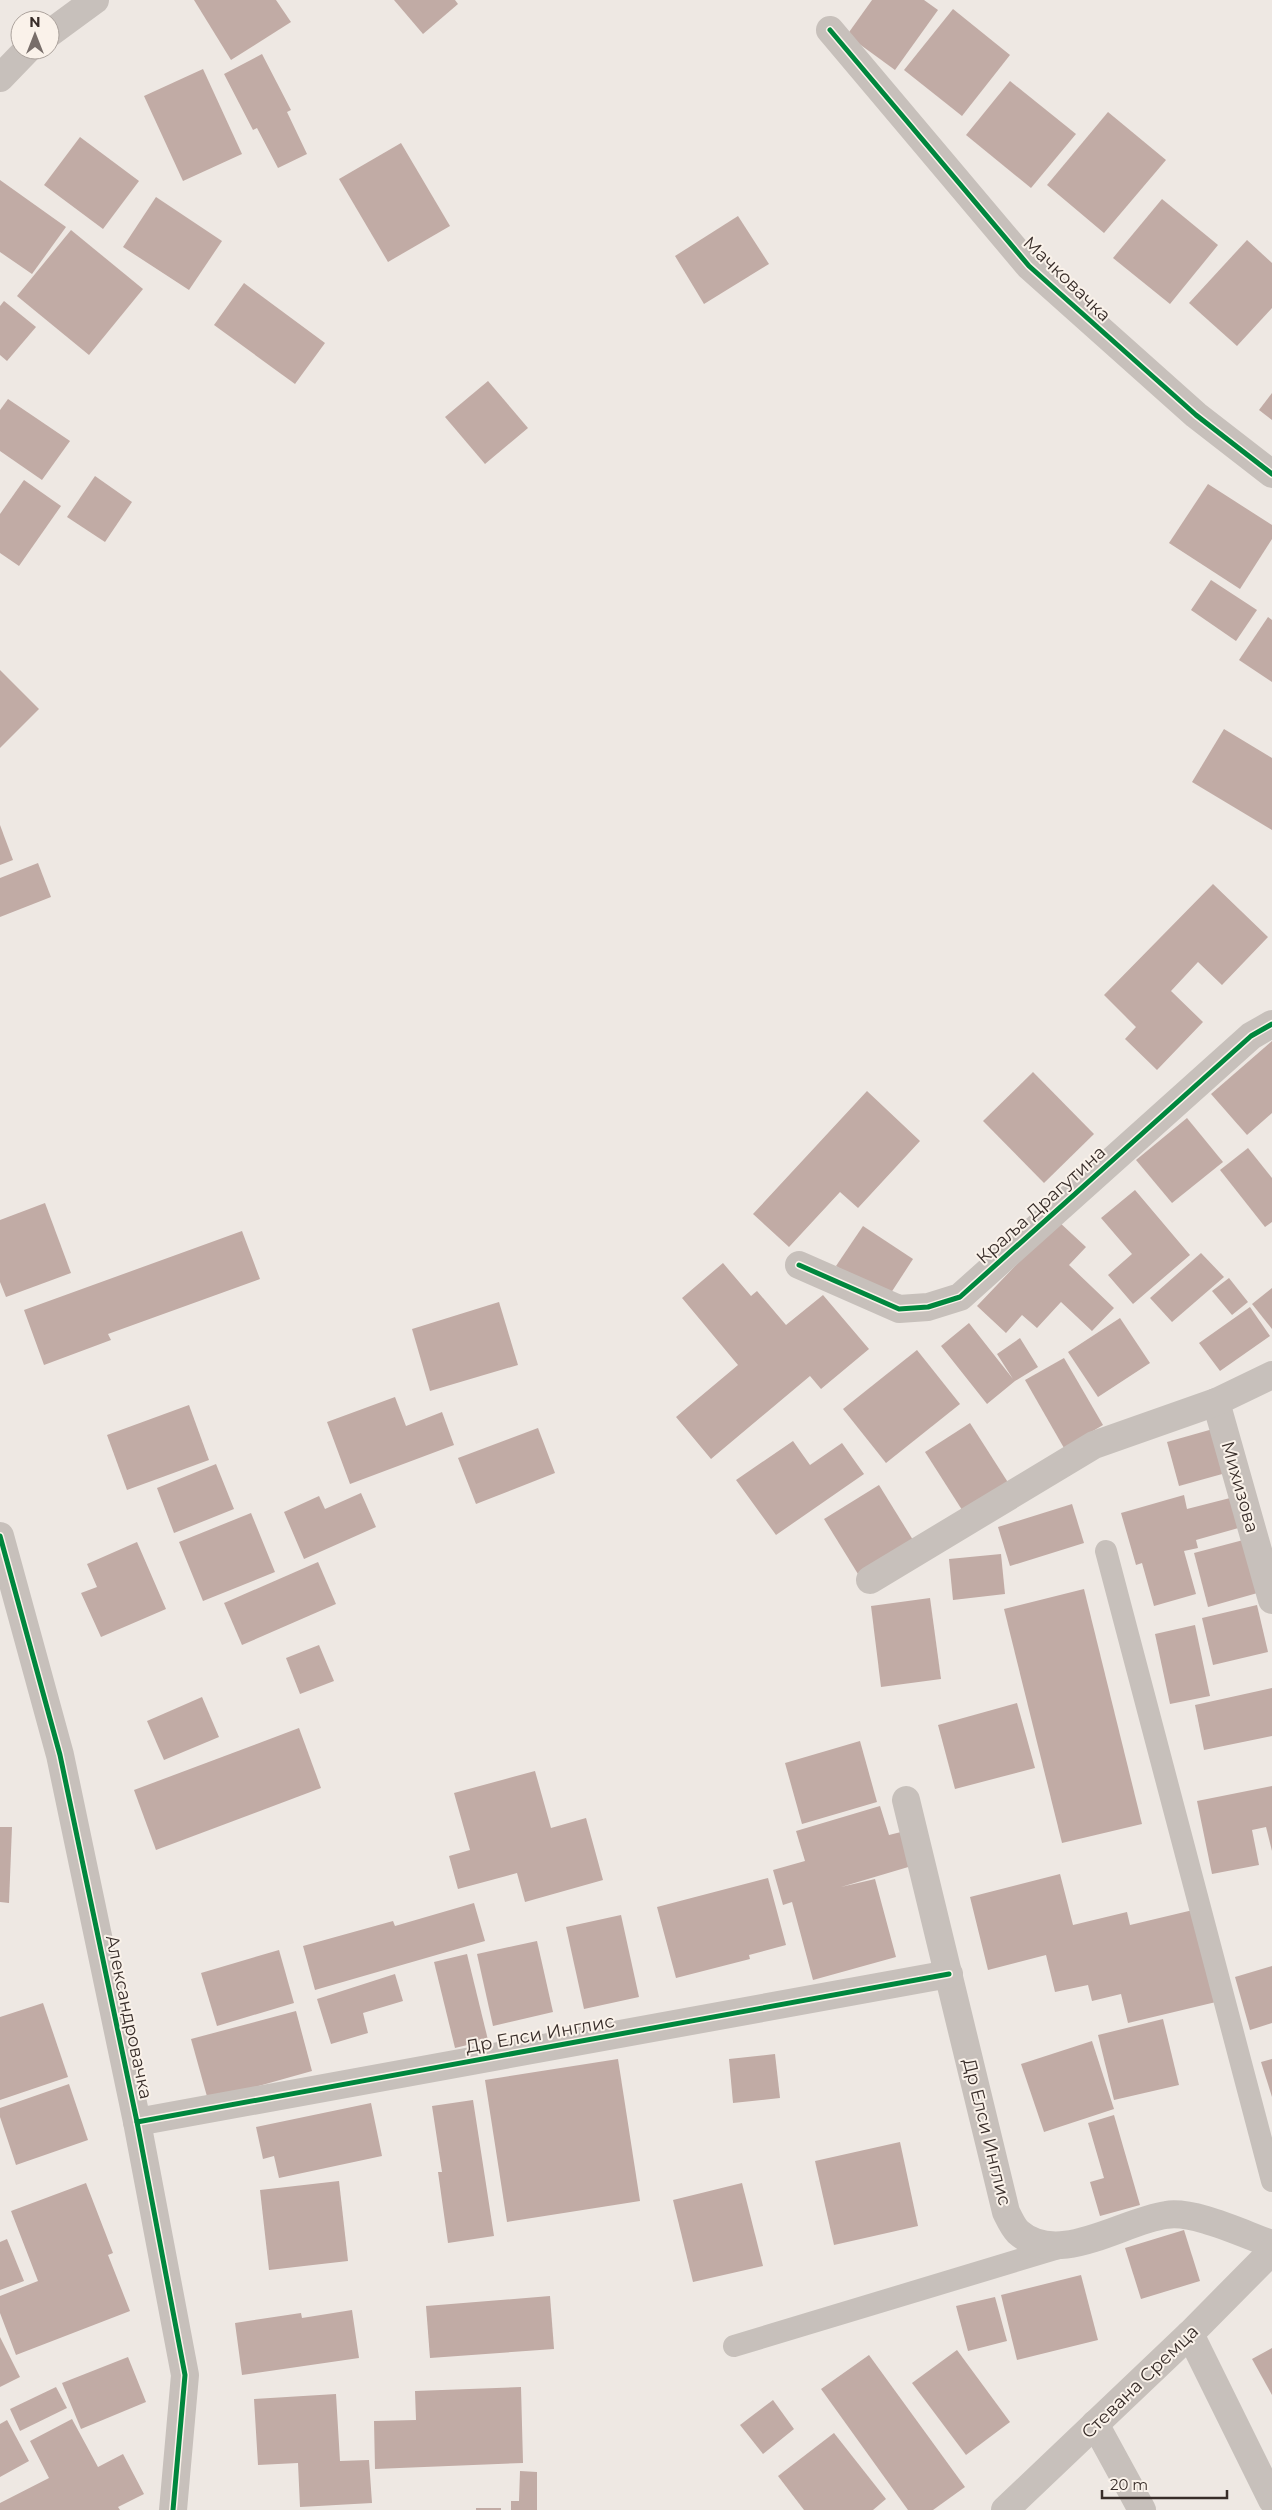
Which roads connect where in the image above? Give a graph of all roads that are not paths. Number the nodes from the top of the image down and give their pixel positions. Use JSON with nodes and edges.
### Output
{"nodes":[{"id":1,"x":95,"y":0,"type":"edge"},
{"id":2,"x":60,"y":26,"type":"edge"},
{"id":3,"x":830,"y":30,"type":"dead end"},
{"id":4,"x":17,"y":60,"type":"edge"},
{"id":5,"x":0,"y":78,"type":"edge"},
{"id":6,"x":1272,"y":474,"type":"edge"},
{"id":7,"x":1272,"y":1024,"type":"edge"},
{"id":8,"x":799,"y":1265,"type":"dead end"},
{"id":9,"x":1272,"y":1375,"type":"edge"},
{"id":10,"x":1216,"y":1402,"type":"junction"},
{"id":11,"x":0,"y":1536,"type":"edge"},
{"id":12,"x":1106,"y":1551,"type":"dead end"},
{"id":13,"x":870,"y":1580,"type":"dead end"},
{"id":14,"x":1272,"y":1600,"type":"edge"},
{"id":15,"x":906,"y":1800,"type":"dead end"},
{"id":16,"x":949,"y":1974,"type":"junction"},
{"id":17,"x":137,"y":2122,"type":"junction"},
{"id":18,"x":1272,"y":2181,"type":"edge"},
{"id":19,"x":1272,"y":2244,"type":"edge"},
{"id":20,"x":1065,"y":2246,"type":"junction"},
{"id":21,"x":1272,"y":2251,"type":"edge"},
{"id":22,"x":1190,"y":2334,"type":"junction"},
{"id":23,"x":734,"y":2346,"type":"dead end"},
{"id":24,"x":1095,"y":2424,"type":"junction"},
{"id":25,"x":1272,"y":2500,"type":"edge"},
{"id":26,"x":173,"y":2510,"type":"edge"},
{"id":27,"x":1005,"y":2510,"type":"edge"},
{"id":28,"x":1142,"y":2510,"type":"edge"}],
"edges":[{"from":1,"to":2,"type":"street"},
{"from":3,"to":6,"type":"street","name":"Мачковачка"},
{"from":4,"to":5,"type":"street"},
{"from":7,"to":8,"type":"street","name":"Краља Драгутина"},
{"from":9,"to":10,"type":"street"},
{"from":10,"to":13,"type":"street"},
{"from":10,"to":14,"type":"street","name":"Михизова"},
{"from":11,"to":17,"type":"street","name":"Александровачка"},
{"from":12,"to":18,"type":"lane"},
{"from":15,"to":16,"type":"street","name":"Др Елси Инглис"},
{"from":16,"to":17,"type":"street","name":"Др Елси Инглис"},
{"from":16,"to":20,"type":"street","name":"Др Елси Инглис"},
{"from":17,"to":26,"type":"street","name":"Александровачка"},
{"from":19,"to":20,"type":"street","name":"Др Елси Инглис"},
{"from":20,"to":23,"type":"lane"},
{"from":21,"to":22,"type":"street","name":"Стевана Сремца"},
{"from":22,"to":24,"type":"street","name":"Стевана Сремца"},
{"from":22,"to":25,"type":"street"},
{"from":24,"to":27,"type":"street","name":"Стевана Сремца"},
{"from":24,"to":28,"type":"street"}]}
